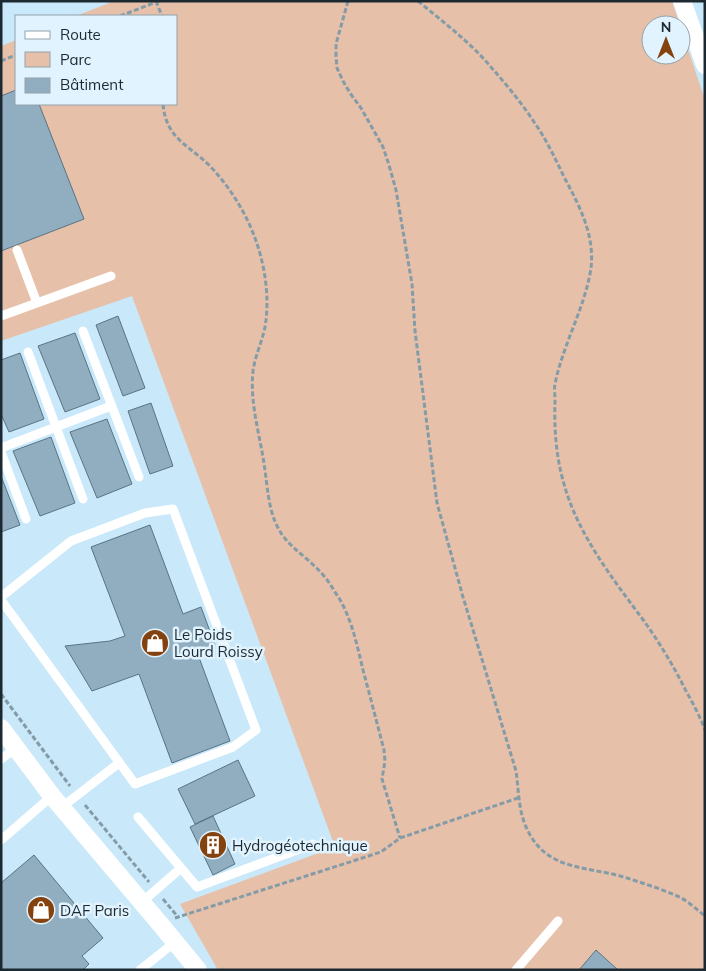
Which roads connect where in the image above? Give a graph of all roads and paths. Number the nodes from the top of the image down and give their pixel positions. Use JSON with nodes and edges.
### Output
{"nodes":[{"id":1,"x":348,"y":1,"type":"edge"},
{"id":2,"x":418,"y":1,"type":"edge"},
{"id":3,"x":682,"y":1,"type":"edge"},
{"id":4,"x":157,"y":2,"type":"edge"},
{"id":5,"x":123,"y":15,"type":"edge"},
{"id":6,"x":162,"y":15,"type":"edge"},
{"id":7,"x":15,"y":55,"type":"edge"},
{"id":8,"x":1,"y":61,"type":"edge"},
{"id":9,"x":705,"y":65,"type":"edge"},
{"id":10,"x":163,"y":105,"type":"edge"},
{"id":11,"x":17,"y":250,"type":"dead end"},
{"id":12,"x":111,"y":276,"type":"dead end"},
{"id":13,"x":37,"y":303,"type":"junction"},
{"id":14,"x":1,"y":316,"type":"edge"},
{"id":15,"x":83,"y":331,"type":"dead end"},
{"id":16,"x":28,"y":352,"type":"dead end"},
{"id":17,"x":111,"y":406,"type":"junction"},
{"id":18,"x":56,"y":427,"type":"junction"},
{"id":19,"x":1,"y":448,"type":"edge"},
{"id":20,"x":1,"y":452,"type":"edge"},
{"id":21,"x":138,"y":477,"type":"dead end"},
{"id":22,"x":83,"y":499,"type":"dead end"},
{"id":23,"x":26,"y":519,"type":"dead end"},
{"id":24,"x":1,"y":598,"type":"edge"},
{"id":25,"x":1,"y":694,"type":"edge"},
{"id":26,"x":1,"y":728,"type":"edge"},
{"id":27,"x":705,"y":730,"type":"edge"},
{"id":28,"x":16,"y":748,"type":"junction"},
{"id":29,"x":1,"y":759,"type":"edge"},
{"id":30,"x":119,"y":763,"type":"junction"},
{"id":31,"x":77,"y":796,"type":"junction"},
{"id":32,"x":518,"y":798,"type":"junction"},
{"id":33,"x":57,"y":802,"type":"junction"},
{"id":34,"x":138,"y":817,"type":"dead end"},
{"id":35,"x":400,"y":838,"type":"junction"},
{"id":36,"x":1,"y":840,"type":"edge"},
{"id":37,"x":313,"y":844,"type":"dead end"},
{"id":38,"x":181,"y":868,"type":"junction"},
{"id":39,"x":156,"y":890,"type":"junction"},
{"id":40,"x":142,"y":902,"type":"junction"},
{"id":41,"x":705,"y":916,"type":"edge"},
{"id":42,"x":178,"y":917,"type":"junction"},
{"id":43,"x":558,"y":921,"type":"dead end"},
{"id":44,"x":161,"y":925,"type":"junction"},
{"id":45,"x":175,"y":942,"type":"junction"},
{"id":46,"x":140,"y":970,"type":"edge"},
{"id":47,"x":198,"y":970,"type":"edge"},
{"id":48,"x":516,"y":970,"type":"edge"}],
"edges":[{"from":1,"to":32,"type":"path"},
{"from":2,"to":27,"type":"path"},
{"from":3,"to":9,"type":"street"},
{"from":4,"to":5,"type":"path"},
{"from":4,"to":6,"type":"path"},
{"from":7,"to":8,"type":"path"},
{"from":10,"to":35,"type":"path"},
{"from":11,"to":13,"type":"lane"},
{"from":12,"to":13,"type":"lane"},
{"from":13,"to":14,"type":"lane"},
{"from":15,"to":17,"type":"lane"},
{"from":16,"to":18,"type":"lane"},
{"from":17,"to":18,"type":"lane"},
{"from":17,"to":21,"type":"lane"},
{"from":18,"to":19,"type":"lane"},
{"from":18,"to":22,"type":"lane"},
{"from":20,"to":23,"type":"lane"},
{"from":24,"to":30,"type":"lane"},
{"from":24,"to":30,"type":"lane"},
{"from":25,"to":31,"type":"path"},
{"from":26,"to":28,"type":"street"},
{"from":28,"to":29,"type":"lane"},
{"from":28,"to":33,"type":"street"},
{"from":30,"to":31,"type":"lane"},
{"from":31,"to":33,"type":"lane"},
{"from":31,"to":39,"type":"path"},
{"from":32,"to":35,"type":"path"},
{"from":32,"to":41,"type":"path"},
{"from":33,"to":36,"type":"lane"},
{"from":33,"to":40,"type":"street"},
{"from":34,"to":38,"type":"lane"},
{"from":35,"to":42,"type":"path"},
{"from":37,"to":38,"type":"lane"},
{"from":38,"to":39,"type":"lane"},
{"from":39,"to":40,"type":"lane"},
{"from":39,"to":42,"type":"path"},
{"from":40,"to":44,"type":"street"},
{"from":42,"to":44,"type":"path"},
{"from":43,"to":48,"type":"lane"},
{"from":44,"to":45,"type":"street"},
{"from":45,"to":46,"type":"lane"},
{"from":45,"to":47,"type":"street"}]}
